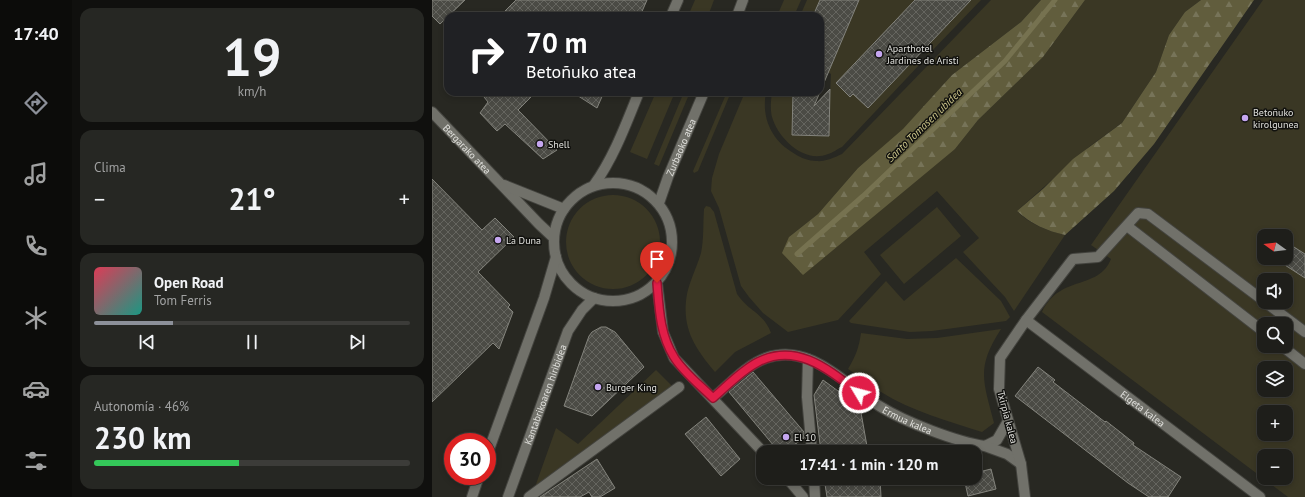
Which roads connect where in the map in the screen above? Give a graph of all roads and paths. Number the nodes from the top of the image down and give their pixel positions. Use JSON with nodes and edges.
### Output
{"nodes":[{"id":1,"x":678,"y":0,"type":"edge"},
{"id":2,"x":743,"y":0,"type":"edge"},
{"id":3,"x":673,"y":12,"type":"edge"},
{"id":4,"x":738,"y":12,"type":"edge"},
{"id":5,"x":637,"y":96,"type":"edge"},
{"id":6,"x":702,"y":96,"type":"edge"},
{"id":7,"x":432,"y":112,"type":"edge"},
{"id":8,"x":502,"y":185,"type":"junction"},
{"id":9,"x":594,"y":185,"type":"junction"},
{"id":10,"x":659,"y":203,"type":"junction"},
{"id":11,"x":564,"y":209,"type":"junction"},
{"id":12,"x":1127,"y":226,"type":"junction"},
{"id":13,"x":554,"y":238,"type":"junction"},
{"id":14,"x":556,"y":256,"type":"junction"},
{"id":15,"x":657,"y":283,"type":"junction"},
{"id":16,"x":1257,"y":295,"type":"edge"},
{"id":17,"x":594,"y":298,"type":"junction"},
{"id":18,"x":1275,"y":309,"type":"edge"},
{"id":19,"x":1026,"y":320,"type":"junction"},
{"id":20,"x":1257,"y":327,"type":"edge"},
{"id":21,"x":1305,"y":332,"type":"edge"},
{"id":22,"x":1291,"y":353,"type":"edge"},
{"id":23,"x":808,"y":359,"type":"junction"},
{"id":24,"x":1305,"y":364,"type":"edge"},
{"id":25,"x":679,"y":387,"type":"dead end"},
{"id":26,"x":713,"y":398,"type":"junction"},
{"id":27,"x":1008,"y":421,"type":"junction"},
{"id":28,"x":495,"y":433,"type":"edge"},
{"id":29,"x":757,"y":445,"type":"edge"},
{"id":30,"x":811,"y":445,"type":"edge"},
{"id":31,"x":986,"y":446,"type":"junction"},
{"id":32,"x":1021,"y":464,"type":"junction"},
{"id":33,"x":476,"y":485,"type":"edge"},
{"id":34,"x":793,"y":485,"type":"edge"},
{"id":35,"x":814,"y":485,"type":"edge"},
{"id":36,"x":472,"y":497,"type":"edge"},
{"id":37,"x":508,"y":497,"type":"edge"},
{"id":38,"x":529,"y":497,"type":"edge"},
{"id":39,"x":803,"y":497,"type":"edge"},
{"id":40,"x":815,"y":497,"type":"edge"},
{"id":41,"x":1025,"y":497,"type":"edge"},
{"id":42,"x":1260,"y":497,"type":"edge"}],
"edges":[{"from":1,"to":3,"type":"street"},
{"from":2,"to":4,"type":"street"},
{"from":5,"to":9,"type":"street"},
{"from":6,"to":10,"type":"street","name":"Zurbaoko atea"},
{"from":7,"to":8,"type":"street","name":"Bergarako atea"},
{"from":8,"to":11,"type":"street","name":"Bergarako atea"},
{"from":8,"to":13,"type":"street","name":"Bergarako atea"},
{"from":9,"to":10,"type":"street"},
{"from":9,"to":11,"type":"street"},
{"from":10,"to":15,"type":"street"},
{"from":11,"to":13,"type":"street"},
{"from":12,"to":16,"type":"street","name":"Txirpia kalea"},
{"from":12,"to":19,"type":"street","name":"Txirpia kalea"},
{"from":12,"to":20,"type":"street"},
{"from":13,"to":14,"type":"street"},
{"from":14,"to":17,"type":"street"},
{"from":14,"to":28,"type":"street"},
{"from":15,"to":17,"type":"street"},
{"from":15,"to":26,"type":"street"},
{"from":17,"to":37,"type":"street","name":"Kantabrikoaren hiribidea"},
{"from":18,"to":21,"type":"street"},
{"from":19,"to":27,"type":"street","name":"Txirpia kalea"},
{"from":19,"to":42,"type":"street","name":"Elgeta kalea"},
{"from":22,"to":24,"type":"street"},
{"from":23,"to":26,"type":"street","name":"Ermua kalea"},
{"from":23,"to":30,"type":"street"},
{"from":23,"to":31,"type":"street","name":"Ermua kalea"},
{"from":25,"to":38,"type":"street"},
{"from":26,"to":29,"type":"street"},
{"from":27,"to":31,"type":"street"},
{"from":27,"to":32,"type":"street","name":"Txirpia kalea"},
{"from":31,"to":32,"type":"street","name":"Ermua kalea"},
{"from":32,"to":41,"type":"street","name":"Txirpia kalea"},
{"from":33,"to":36,"type":"street"},
{"from":34,"to":39,"type":"street"},
{"from":35,"to":40,"type":"street"}]}
